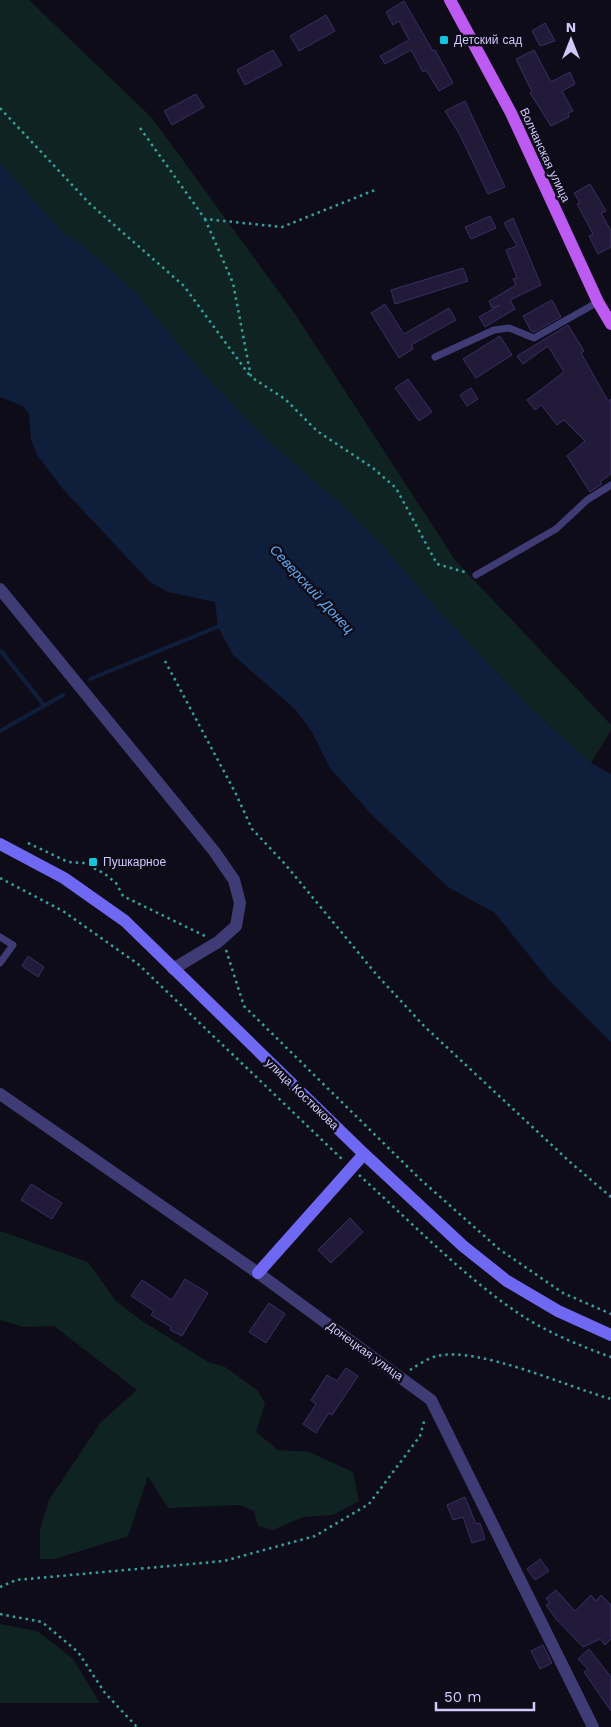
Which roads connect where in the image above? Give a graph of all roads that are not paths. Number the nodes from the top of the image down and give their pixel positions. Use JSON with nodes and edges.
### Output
{"nodes":[{"id":1,"x":450,"y":0,"type":"edge"},
{"id":2,"x":598,"y":302,"type":"junction"},
{"id":3,"x":611,"y":324,"type":"edge"},
{"id":4,"x":435,"y":357,"type":"dead end"},
{"id":5,"x":611,"y":485,"type":"edge"},
{"id":6,"x":476,"y":575,"type":"road end"},
{"id":7,"x":0,"y":589,"type":"edge"},
{"id":8,"x":0,"y":844,"type":"edge"},
{"id":9,"x":0,"y":937,"type":"edge"},
{"id":10,"x":0,"y":963,"type":"edge"},
{"id":11,"x":174,"y":970,"type":"junction"},
{"id":12,"x":0,"y":1094,"type":"edge"},
{"id":13,"x":364,"y":1154,"type":"junction"},
{"id":14,"x":258,"y":1273,"type":"junction"},
{"id":15,"x":611,"y":1335,"type":"edge"},
{"id":16,"x":593,"y":1727,"type":"edge"}],
"edges":[{"from":1,"to":2,"type":"main road","name":"Волчанская улица"},
{"from":2,"to":3,"type":"main road","name":"Волчанская улица"},
{"from":2,"to":4,"type":"lane"},
{"from":5,"to":6,"type":"lane"},
{"from":7,"to":11,"type":"street"},
{"from":8,"to":11,"type":"main road","name":"улица Костюкова"},
{"from":9,"to":10,"type":"lane"},
{"from":11,"to":13,"type":"main road","name":"улица Костюкова"},
{"from":12,"to":14,"type":"street","name":"Донецкая улица"},
{"from":13,"to":14,"type":"main road"},
{"from":13,"to":15,"type":"main road","name":"улица Костюкова"},
{"from":14,"to":16,"type":"street","name":"Донецкая улица"}]}
